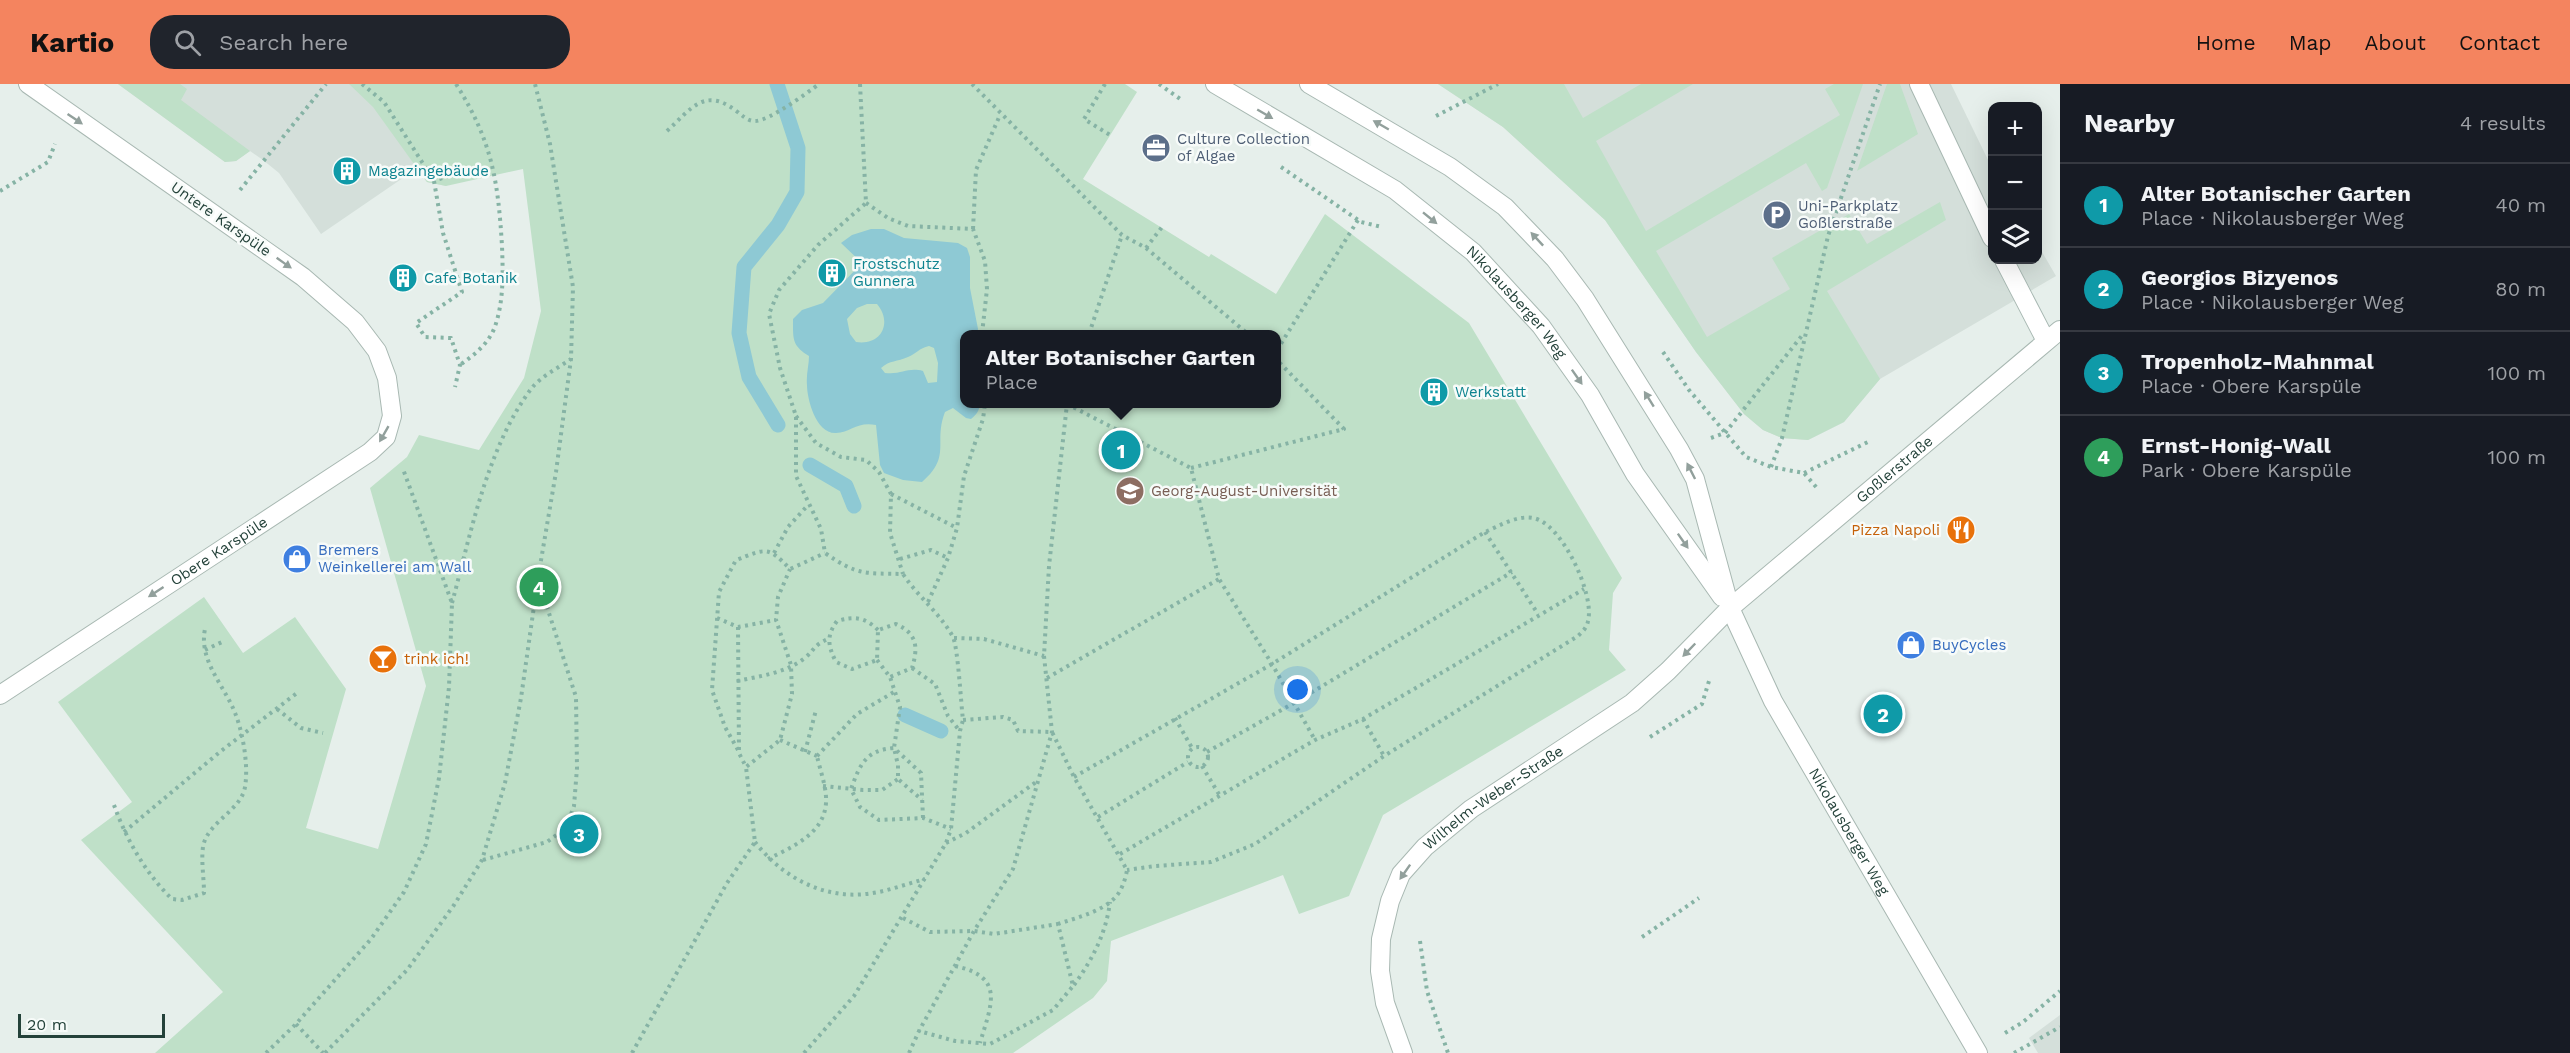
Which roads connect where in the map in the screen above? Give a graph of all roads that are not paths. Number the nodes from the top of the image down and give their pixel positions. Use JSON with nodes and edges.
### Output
{"nodes":[{"id":1,"x":28,"y":84,"type":"edge"},
{"id":2,"x":1215,"y":84,"type":"edge"},
{"id":3,"x":1309,"y":84,"type":"edge"},
{"id":4,"x":1919,"y":84,"type":"edge"},
{"id":5,"x":1988,"y":230,"type":"edge"},
{"id":6,"x":2007,"y":264,"type":"edge"},
{"id":7,"x":2053,"y":335,"type":"edge"},
{"id":8,"x":386,"y":437,"type":"joint"},
{"id":9,"x":1730,"y":608,"type":"junction"},
{"id":10,"x":0,"y":695,"type":"edge"},
{"id":11,"x":1977,"y":1051,"type":"edge"},
{"id":12,"x":1403,"y":1053,"type":"edge"}],
"edges":[{"from":1,"to":8,"type":"street","name":"Untere Karspüle","one_way":true},
{"from":2,"to":9,"type":"street","name":"Nikolausberger Weg","one_way":true},
{"from":9,"to":3,"type":"street","name":"Nikolausberger Weg","one_way":true},
{"from":4,"to":5,"type":"street"},
{"from":6,"to":7,"type":"street"},
{"from":7,"to":9,"type":"street","name":"Goßlerstraße"},
{"from":8,"to":10,"type":"street","name":"Obere Karspüle","one_way":true},
{"from":9,"to":11,"type":"street","name":"Nikolausberger Weg"},
{"from":9,"to":12,"type":"street","name":"Wilhelm-Weber-Straße","one_way":true}]}
